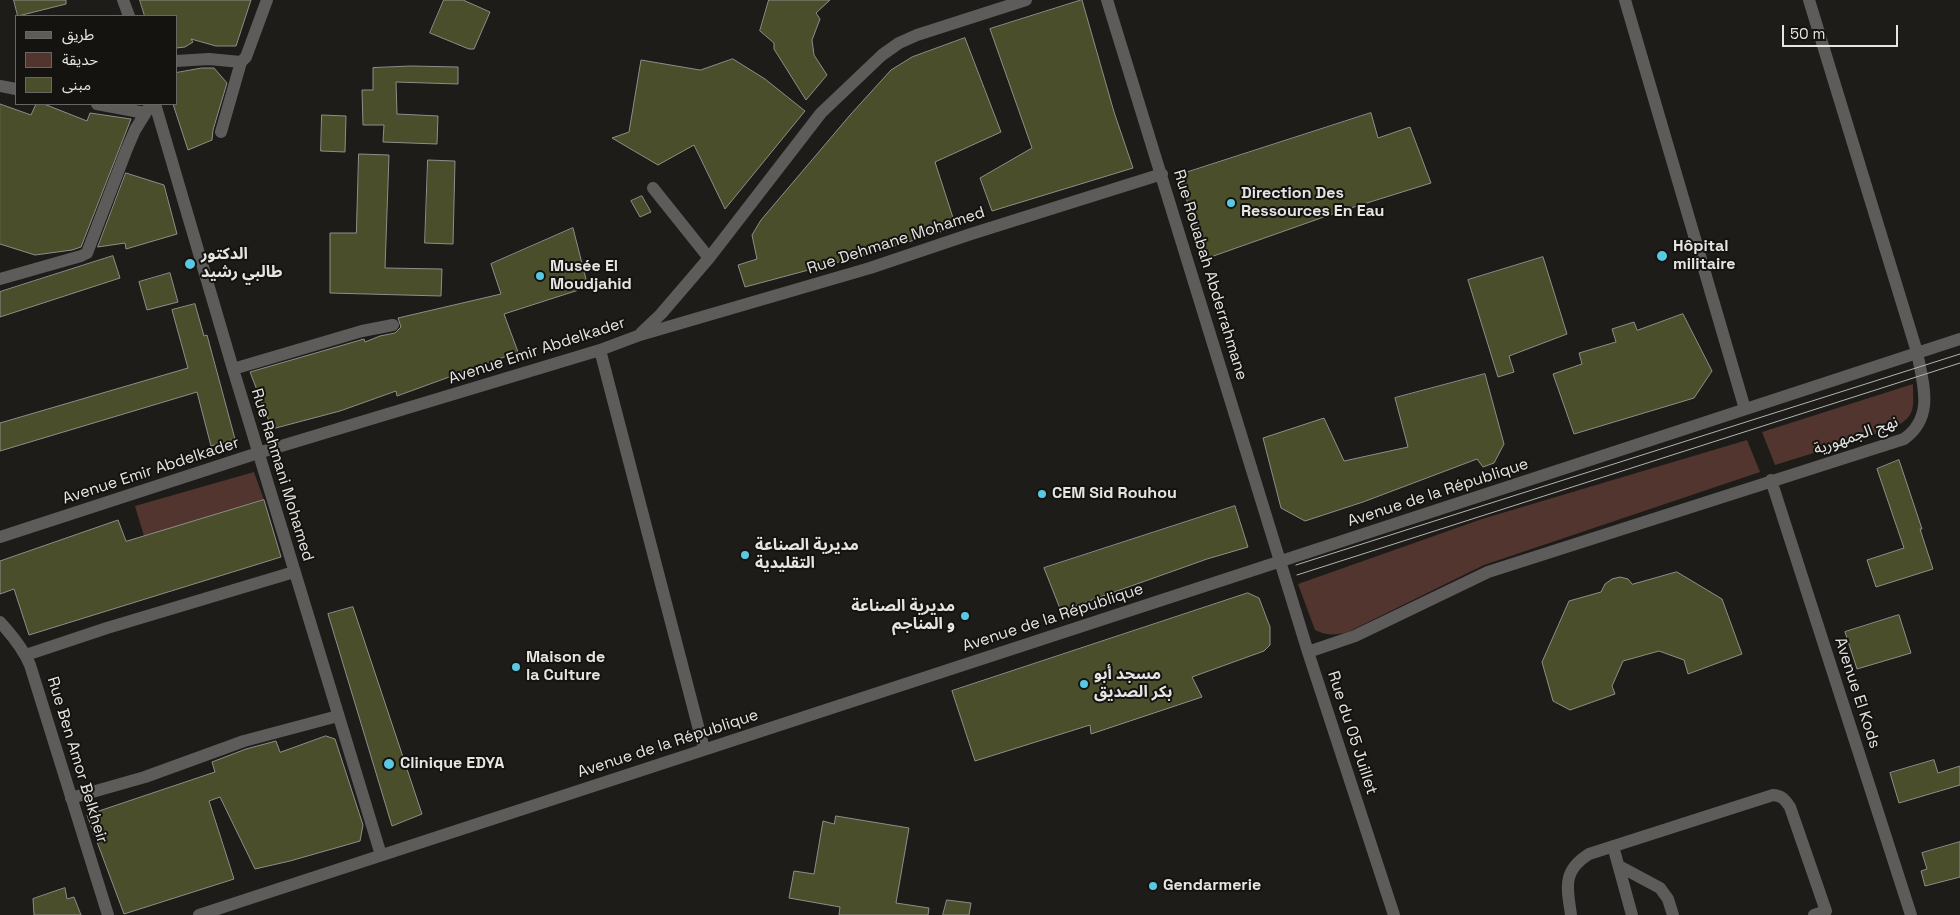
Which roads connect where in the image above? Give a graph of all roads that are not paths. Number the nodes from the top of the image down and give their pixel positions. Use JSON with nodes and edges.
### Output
{"nodes":[{"id":1,"x":123,"y":0,"type":"edge"},
{"id":2,"x":267,"y":0,"type":"edge"},
{"id":3,"x":1026,"y":0,"type":"edge"},
{"id":4,"x":1107,"y":0,"type":"edge"},
{"id":5,"x":1625,"y":0,"type":"edge"},
{"id":6,"x":1809,"y":0,"type":"edge"},
{"id":7,"x":129,"y":15,"type":"edge"},
{"id":8,"x":178,"y":61,"type":"edge"},
{"id":9,"x":241,"y":62,"type":"junction"},
{"id":10,"x":0,"y":86,"type":"edge"},
{"id":11,"x":15,"y":88,"type":"edge"},
{"id":12,"x":110,"y":105,"type":"edge"},
{"id":13,"x":155,"y":105,"type":"edge"},
{"id":14,"x":148,"y":108,"type":"edge"},
{"id":15,"x":222,"y":132,"type":"dead end"},
{"id":16,"x":1162,"y":174,"type":"junction"},
{"id":17,"x":653,"y":188,"type":"dead end"},
{"id":18,"x":709,"y":258,"type":"junction"},
{"id":19,"x":0,"y":279,"type":"edge"},
{"id":20,"x":393,"y":325,"type":"dead end"},
{"id":21,"x":640,"y":335,"type":"junction"},
{"id":22,"x":1960,"y":339,"type":"edge"},
{"id":23,"x":600,"y":350,"type":"junction"},
{"id":24,"x":1918,"y":352,"type":"junction"},
{"id":25,"x":232,"y":368,"type":"junction"},
{"id":26,"x":1745,"y":409,"type":"junction"},
{"id":27,"x":258,"y":453,"type":"junction"},
{"id":28,"x":1771,"y":480,"type":"junction"},
{"id":29,"x":0,"y":537,"type":"edge"},
{"id":30,"x":1281,"y":561,"type":"junction"},
{"id":31,"x":294,"y":572,"type":"junction"},
{"id":32,"x":0,"y":622,"type":"edge"},
{"id":33,"x":1308,"y":652,"type":"junction"},
{"id":34,"x":26,"y":655,"type":"junction"},
{"id":35,"x":338,"y":716,"type":"junction"},
{"id":36,"x":704,"y":749,"type":"junction"},
{"id":37,"x":71,"y":798,"type":"junction"},
{"id":38,"x":1613,"y":846,"type":"junction"},
{"id":39,"x":381,"y":855,"type":"junction"},
{"id":40,"x":1619,"y":866,"type":"junction"},
{"id":41,"x":1823,"y":914,"type":"edge"},
{"id":42,"x":108,"y":915,"type":"edge"},
{"id":43,"x":199,"y":915,"type":"edge"},
{"id":44,"x":1394,"y":915,"type":"edge"},
{"id":45,"x":1571,"y":915,"type":"edge"},
{"id":46,"x":1632,"y":915,"type":"edge"},
{"id":47,"x":1673,"y":915,"type":"edge"},
{"id":48,"x":1911,"y":915,"type":"edge"}],
"edges":[{"from":1,"to":7,"type":"street"},
{"from":2,"to":9,"type":"street"},
{"from":3,"to":18,"type":"street","name":"Avenue Emir Abdelkader"},
{"from":4,"to":16,"type":"street","name":"Rue Rouabah Abderrahmane"},
{"from":5,"to":26,"type":"street"},
{"from":6,"to":24,"type":"street","name":"نهج الجمهورية"},
{"from":8,"to":9,"type":"street"},
{"from":9,"to":15,"type":"street"},
{"from":10,"to":11,"type":"street"},
{"from":12,"to":14,"type":"street"},
{"from":13,"to":25,"type":"street","name":"Rue Rahmani Mohamed"},
{"from":14,"to":19,"type":"street"},
{"from":16,"to":21,"type":"street","name":"Rue Dehmane Mohamed"},
{"from":16,"to":30,"type":"street","name":"Rue Rouabah Abderrahmane"},
{"from":17,"to":18,"type":"street"},
{"from":18,"to":21,"type":"street","name":"Avenue Emir Abdelkader"},
{"from":20,"to":25,"type":"street"},
{"from":21,"to":23,"type":"street","name":"Avenue Emir Abdelkader"},
{"from":22,"to":24,"type":"street"},
{"from":23,"to":27,"type":"street","name":"Avenue Emir Abdelkader"},
{"from":23,"to":36,"type":"street"},
{"from":24,"to":26,"type":"street","name":"Avenue de la République"},
{"from":24,"to":28,"type":"street","name":"نهج الجمهورية"},
{"from":25,"to":27,"type":"street","name":"Rue Rahmani Mohamed"},
{"from":26,"to":30,"type":"street","name":"Avenue de la République"},
{"from":27,"to":29,"type":"street","name":"Avenue Emir Abdelkader"},
{"from":27,"to":31,"type":"street","name":"Rue Rahmani Mohamed"},
{"from":28,"to":33,"type":"street","name":"نهج الجمهورية"},
{"from":28,"to":48,"type":"street","name":"Avenue El Kods"},
{"from":30,"to":33,"type":"street","name":"Rue du 05 Juillet"},
{"from":30,"to":36,"type":"street","name":"Avenue de la République"},
{"from":31,"to":34,"type":"street"},
{"from":31,"to":35,"type":"street","name":"Rue Rahmani Mohamed"},
{"from":32,"to":34,"type":"street","name":"Rue Ben Amor Belkheir"},
{"from":33,"to":44,"type":"street","name":"Rue du 05 Juillet"},
{"from":34,"to":37,"type":"street","name":"Rue Ben Amor Belkheir"},
{"from":35,"to":37,"type":"street"},
{"from":35,"to":39,"type":"street","name":"Rue Rahmani Mohamed"},
{"from":36,"to":39,"type":"street","name":"Avenue de la République"},
{"from":37,"to":42,"type":"street","name":"Rue Ben Amor Belkheir"},
{"from":38,"to":40,"type":"street"},
{"from":38,"to":41,"type":"street"},
{"from":38,"to":45,"type":"street"},
{"from":39,"to":43,"type":"street","name":"Avenue de la République"},
{"from":40,"to":46,"type":"street"},
{"from":40,"to":47,"type":"street"}]}
